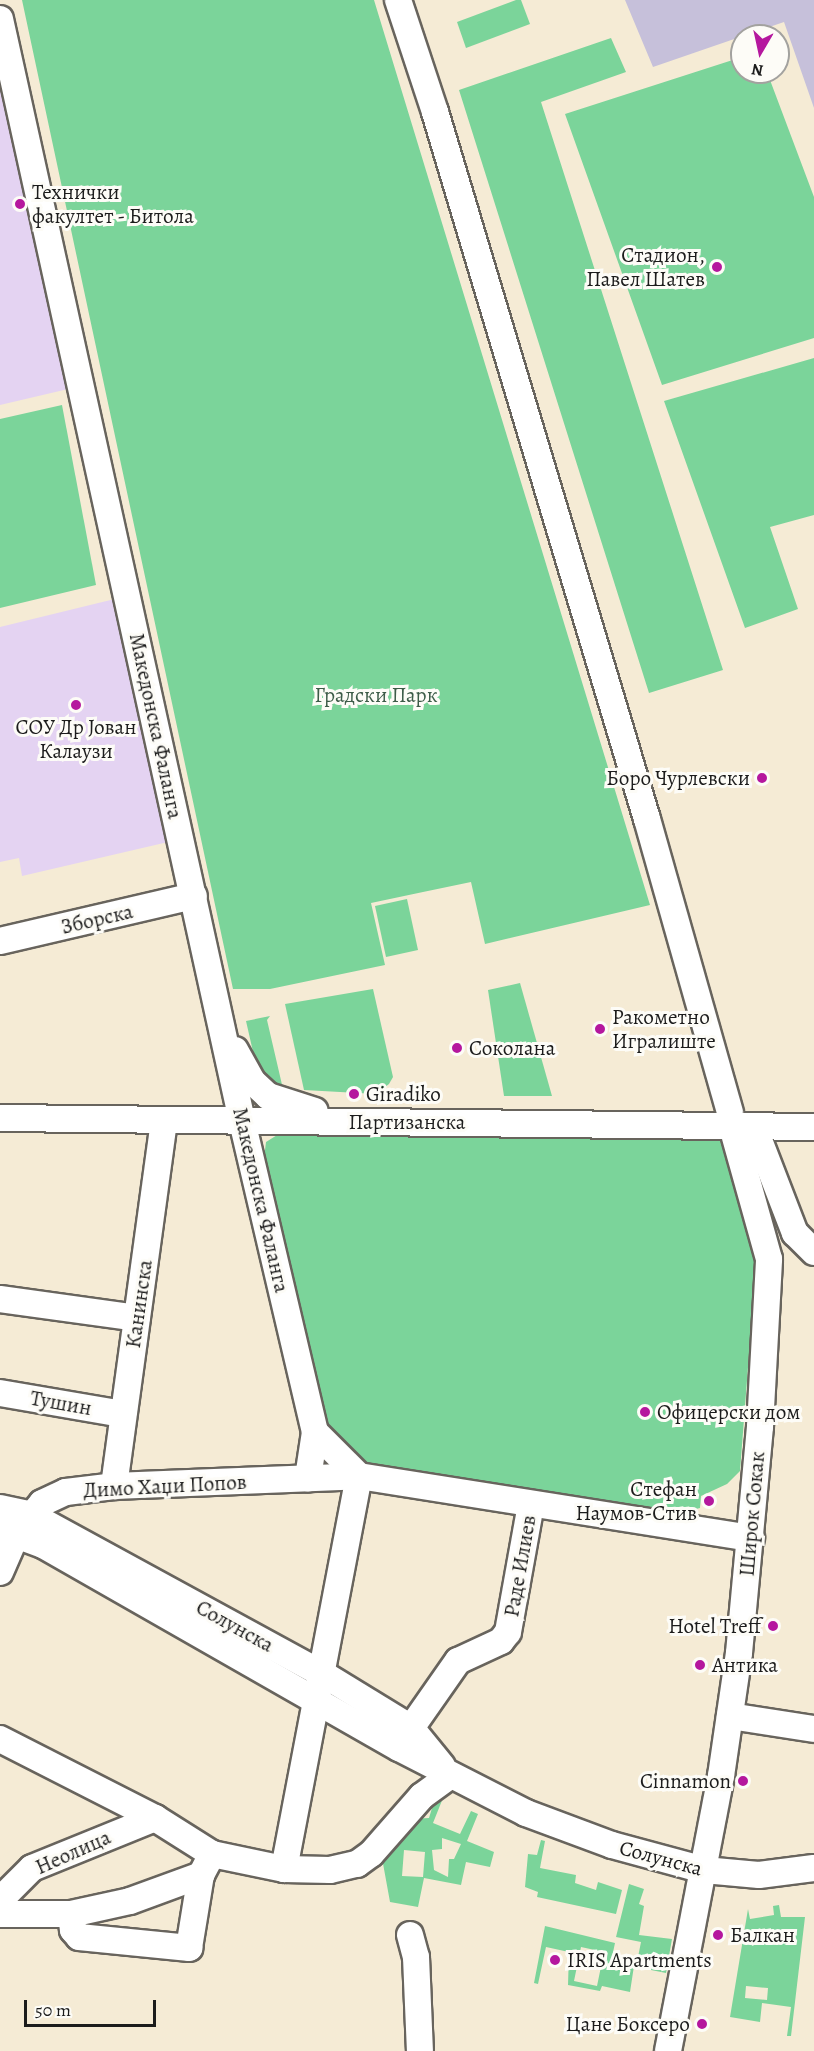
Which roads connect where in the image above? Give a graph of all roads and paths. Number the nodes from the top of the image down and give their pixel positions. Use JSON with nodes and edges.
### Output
{"nodes":[{"id":1,"x":398,"y":0,"type":"edge"},
{"id":2,"x":0,"y":19,"type":"edge"},
{"id":3,"x":194,"y":896,"type":"junction"},
{"id":4,"x":0,"y":941,"type":"edge"},
{"id":5,"x":224,"y":1027,"type":"junction"},
{"id":6,"x":730,"y":1112,"type":"dead end"},
{"id":7,"x":0,"y":1118,"type":"edge"},
{"id":8,"x":164,"y":1121,"type":"junction"},
{"id":9,"x":242,"y":1121,"type":"junction"},
{"id":10,"x":369,"y":1122,"type":"junction"},
{"id":11,"x":814,"y":1127,"type":"edge"},
{"id":12,"x":745,"y":1132,"type":"junction"},
{"id":13,"x":814,"y":1252,"type":"edge"},
{"id":14,"x":0,"y":1299,"type":"edge"},
{"id":15,"x":137,"y":1318,"type":"junction"},
{"id":16,"x":0,"y":1393,"type":"edge"},
{"id":17,"x":123,"y":1414,"type":"junction"},
{"id":18,"x":315,"y":1432,"type":"junction"},
{"id":19,"x":359,"y":1476,"type":"junction"},
{"id":20,"x":308,"y":1478,"type":"junction"},
{"id":21,"x":114,"y":1486,"type":"junction"},
{"id":22,"x":531,"y":1504,"type":"junction"},
{"id":23,"x":0,"y":1508,"type":"edge"},
{"id":24,"x":16,"y":1526,"type":"edge"},
{"id":25,"x":740,"y":1536,"type":"junction"},
{"id":26,"x":0,"y":1572,"type":"edge"},
{"id":27,"x":323,"y":1674,"type":"junction"},
{"id":28,"x":318,"y":1701,"type":"junction"},
{"id":29,"x":730,"y":1716,"type":"junction"},
{"id":30,"x":411,"y":1728,"type":"junction"},
{"id":31,"x":814,"y":1729,"type":"edge"},
{"id":32,"x":0,"y":1739,"type":"edge"},
{"id":33,"x":450,"y":1776,"type":"junction"},
{"id":34,"x":155,"y":1818,"type":"junction"},
{"id":35,"x":207,"y":1864,"type":"junction"},
{"id":36,"x":814,"y":1868,"type":"edge"},
{"id":37,"x":284,"y":1869,"type":"junction"},
{"id":38,"x":704,"y":1870,"type":"junction"},
{"id":39,"x":0,"y":1900,"type":"edge"},
{"id":40,"x":0,"y":1914,"type":"edge"},
{"id":41,"x":71,"y":1914,"type":"junction"},
{"id":42,"x":410,"y":1935,"type":"dead end"},
{"id":43,"x":420,"y":2051,"type":"edge"},
{"id":44,"x":668,"y":2051,"type":"edge"}],
"edges":[{"from":1,"to":6,"type":"street"},
{"from":2,"to":3,"type":"street","name":"Македонска Фаланга"},
{"from":3,"to":4,"type":"street","name":"Зборска"},
{"from":3,"to":5,"type":"street","name":"Македонска Фаланга"},
{"from":5,"to":9,"type":"street","name":"Македонска Фаланга"},
{"from":5,"to":10,"type":"street"},
{"from":7,"to":8,"type":"street","name":"Партизанска"},
{"from":8,"to":9,"type":"street","name":"Партизанска"},
{"from":8,"to":15,"type":"street","name":"Канинска"},
{"from":9,"to":10,"type":"street","name":"Партизанска"},
{"from":9,"to":18,"type":"street","name":"Македонска Фаланга"},
{"from":10,"to":12,"type":"street","name":"Партизанска"},
{"from":11,"to":12,"type":"street","name":"Партизанска"},
{"from":12,"to":13,"type":"street"},
{"from":12,"to":25,"type":"street","name":"Широк Сокак"},
{"from":14,"to":15,"type":"street"},
{"from":15,"to":17,"type":"street","name":"Канинска"},
{"from":16,"to":17,"type":"street","name":"Тушин"},
{"from":17,"to":21,"type":"street","name":"Канинска"},
{"from":18,"to":19,"type":"street"},
{"from":18,"to":20,"type":"street","name":"Македонска Фаланга"},
{"from":19,"to":20,"type":"street"},
{"from":19,"to":22,"type":"street"},
{"from":19,"to":27,"type":"street"},
{"from":20,"to":21,"type":"street","name":"Димо Хаџи Попов"},
{"from":21,"to":24,"type":"street","name":"Димо Хаџи Попов"},
{"from":22,"to":25,"type":"street"},
{"from":22,"to":30,"type":"street","name":"Раде Илиев"},
{"from":23,"to":24,"type":"street","name":"Солунска"},
{"from":24,"to":26,"type":"street"},
{"from":24,"to":27,"type":"street","name":"Солунска"},
{"from":24,"to":28,"type":"street","name":"Солунска"},
{"from":25,"to":29,"type":"street","name":"Широк Сокак"},
{"from":27,"to":28,"type":"street"},
{"from":27,"to":30,"type":"street","name":"Солунска"},
{"from":28,"to":33,"type":"street","name":"Солунска"},
{"from":28,"to":37,"type":"street"},
{"from":29,"to":31,"type":"street"},
{"from":29,"to":38,"type":"street","name":"Широк Сокак"},
{"from":30,"to":33,"type":"street","name":"Солунска"},
{"from":32,"to":34,"type":"street"},
{"from":33,"to":37,"type":"street"},
{"from":33,"to":38,"type":"street","name":"Солунска"},
{"from":34,"to":35,"type":"street"},
{"from":34,"to":39,"type":"street","name":"Неолица"},
{"from":35,"to":37,"type":"street"},
{"from":35,"to":41,"type":"street"},
{"from":35,"to":41,"type":"street"},
{"from":36,"to":38,"type":"street","name":"Солунска"},
{"from":38,"to":44,"type":"street","name":"Широк Сокак"},
{"from":40,"to":41,"type":"street"},
{"from":42,"to":43,"type":"street"}]}
